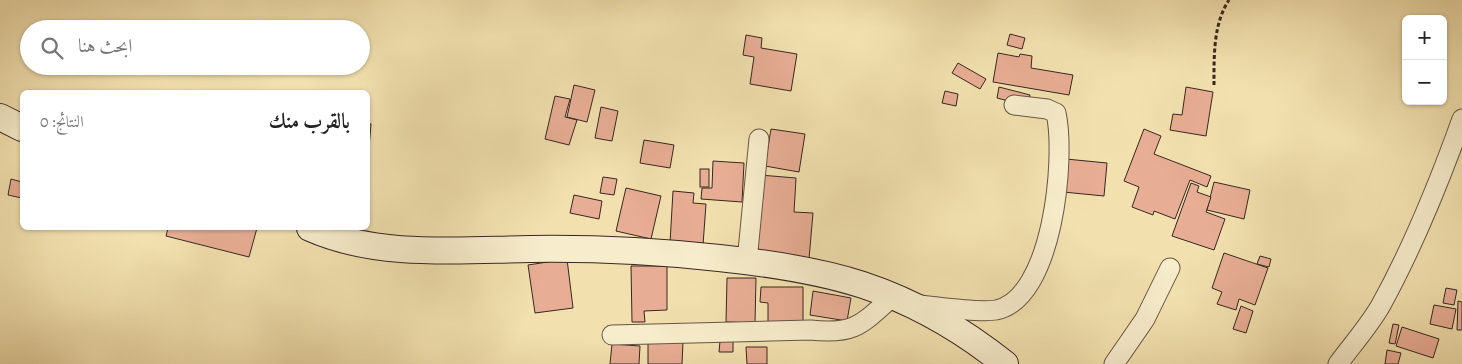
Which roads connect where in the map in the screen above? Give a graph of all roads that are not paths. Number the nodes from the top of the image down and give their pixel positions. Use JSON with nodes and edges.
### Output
{"nodes":[{"id":1,"x":1014,"y":104,"type":"dead end"},
{"id":2,"x":0,"y":117,"type":"edge"},
{"id":3,"x":1462,"y":118,"type":"edge"},
{"id":4,"x":20,"y":127,"type":"edge"},
{"id":5,"x":759,"y":139,"type":"dead end"},
{"id":6,"x":317,"y":230,"type":"edge"},
{"id":7,"x":748,"y":261,"type":"junction"},
{"id":8,"x":1170,"y":268,"type":"dead end"},
{"id":9,"x":901,"y":301,"type":"junction"},
{"id":10,"x":612,"y":335,"type":"dead end"},
{"id":11,"x":1005,"y":364,"type":"edge"},
{"id":12,"x":1114,"y":364,"type":"edge"},
{"id":13,"x":1338,"y":364,"type":"edge"}],
"edges":[{"from":1,"to":9,"type":"street"},
{"from":2,"to":4,"type":"main road"},
{"from":3,"to":13,"type":"street"},
{"from":5,"to":7,"type":"street"},
{"from":6,"to":7,"type":"main road"},
{"from":7,"to":9,"type":"main road"},
{"from":8,"to":12,"type":"street"},
{"from":9,"to":10,"type":"street"},
{"from":9,"to":11,"type":"main road"}]}
